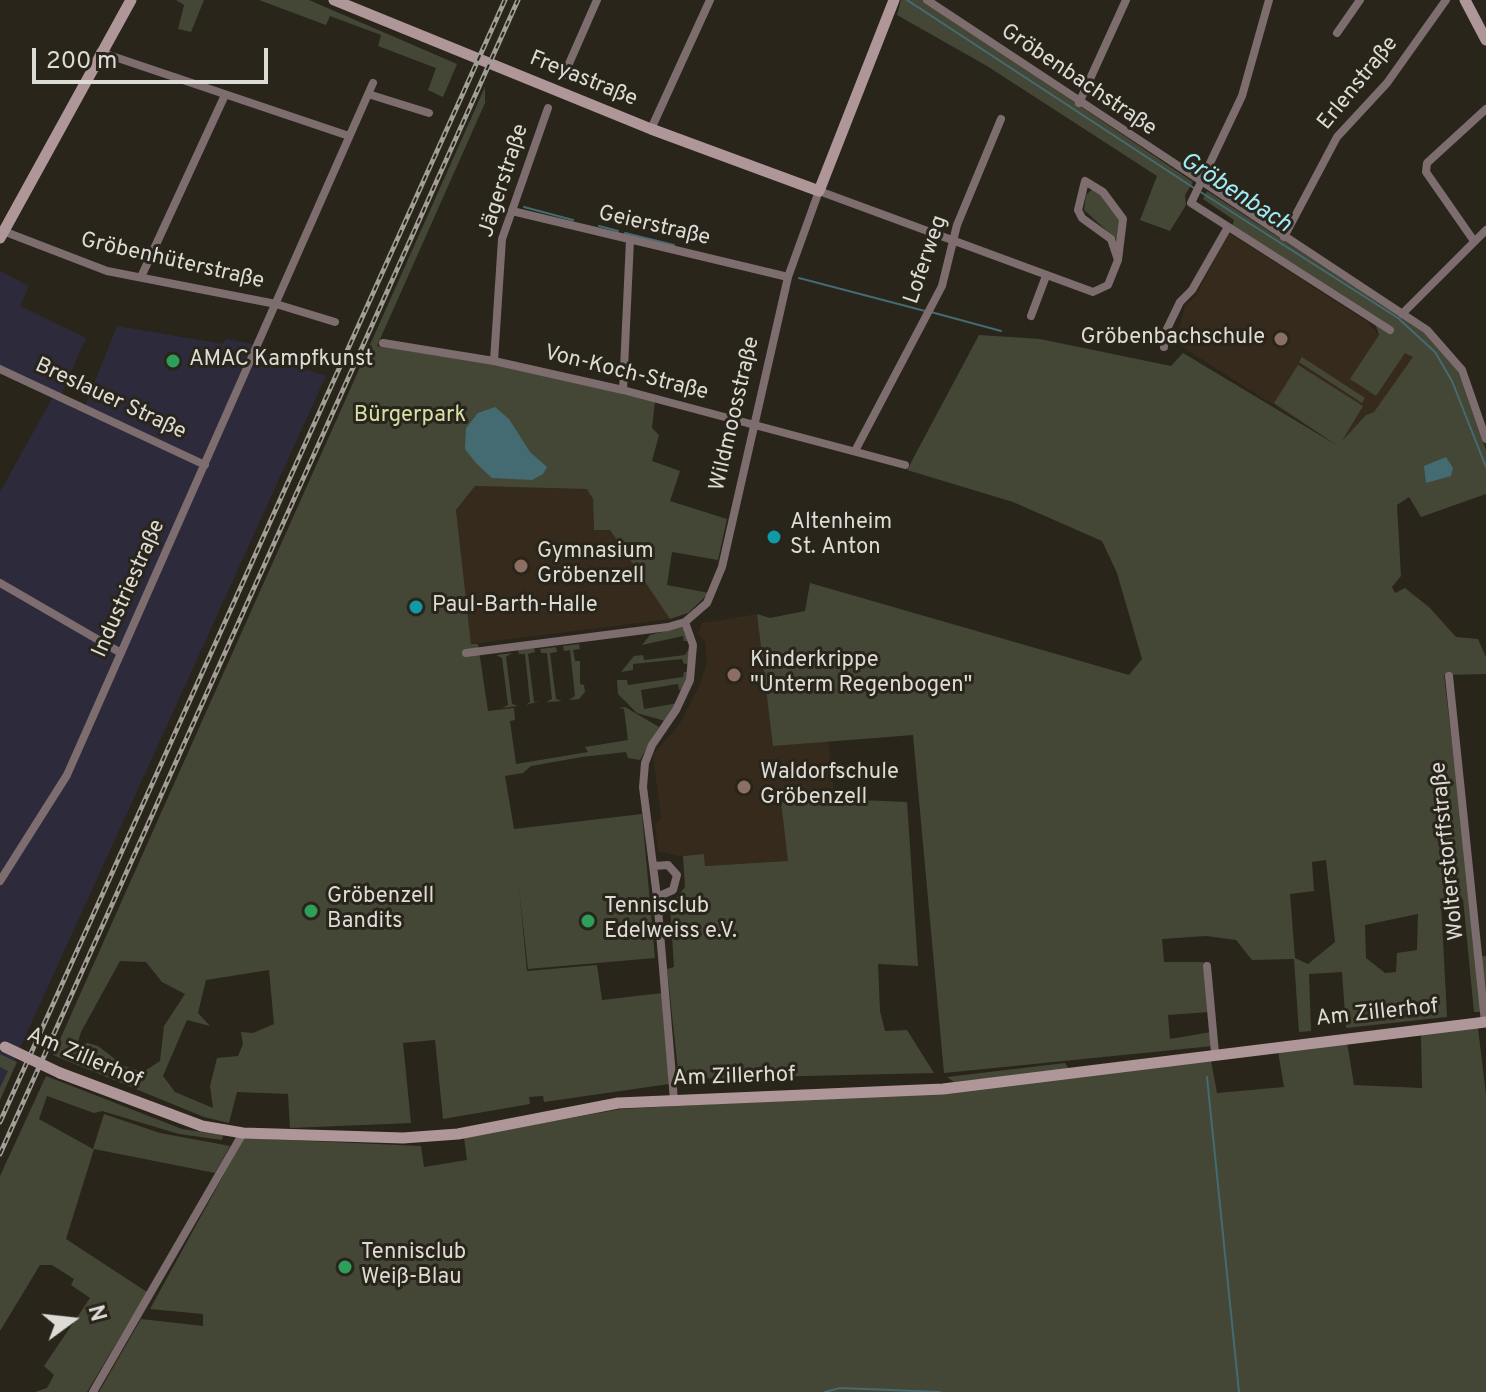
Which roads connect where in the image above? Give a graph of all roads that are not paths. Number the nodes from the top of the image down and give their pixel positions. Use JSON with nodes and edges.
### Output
{"nodes":[{"id":1,"x":131,"y":0,"type":"edge"},
{"id":2,"x":334,"y":0,"type":"edge"},
{"id":3,"x":597,"y":0,"type":"edge"},
{"id":4,"x":710,"y":0,"type":"edge"},
{"id":5,"x":894,"y":0,"type":"edge"},
{"id":6,"x":927,"y":0,"type":"edge"},
{"id":7,"x":1126,"y":0,"type":"edge"},
{"id":8,"x":1269,"y":0,"type":"edge"},
{"id":9,"x":1360,"y":0,"type":"edge"},
{"id":10,"x":1446,"y":0,"type":"edge"},
{"id":11,"x":1465,"y":0,"type":"edge"},
{"id":12,"x":1337,"y":33,"type":"dead end"},
{"id":13,"x":1486,"y":40,"type":"edge"},
{"id":14,"x":100,"y":52,"type":"junction"},
{"id":15,"x":564,"y":75,"type":"dead end"},
{"id":16,"x":373,"y":83,"type":"dead end"},
{"id":17,"x":368,"y":94,"type":"junction"},
{"id":18,"x":225,"y":95,"type":"junction"},
{"id":19,"x":1079,"y":103,"type":"junction"},
{"id":20,"x":548,"y":108,"type":"dead end"},
{"id":21,"x":1486,"y":109,"type":"edge"},
{"id":22,"x":429,"y":113,"type":"dead end"},
{"id":23,"x":1001,"y":119,"type":"dead end"},
{"id":24,"x":651,"y":129,"type":"junction"},
{"id":25,"x":349,"y":136,"type":"junction"},
{"id":26,"x":1197,"y":190,"type":"junction"},
{"id":27,"x":819,"y":191,"type":"junction"},
{"id":28,"x":512,"y":211,"type":"junction"},
{"id":29,"x":1228,"y":227,"type":"junction"},
{"id":30,"x":1486,"y":230,"type":"edge"},
{"id":31,"x":2,"y":235,"type":"edge"},
{"id":32,"x":1284,"y":237,"type":"junction"},
{"id":33,"x":630,"y":240,"type":"junction"},
{"id":34,"x":1474,"y":241,"type":"junction"},
{"id":35,"x":953,"y":243,"type":"junction"},
{"id":36,"x":1118,"y":260,"type":"junction"},
{"id":37,"x":1046,"y":276,"type":"junction"},
{"id":38,"x":141,"y":277,"type":"junction"},
{"id":39,"x":788,"y":277,"type":"junction"},
{"id":40,"x":276,"y":304,"type":"junction"},
{"id":41,"x":1402,"y":314,"type":"junction"},
{"id":42,"x":1031,"y":316,"type":"dead end"},
{"id":43,"x":335,"y":322,"type":"dead end"},
{"id":44,"x":1390,"y":330,"type":"dead end"},
{"id":45,"x":383,"y":343,"type":"dead end"},
{"id":46,"x":1164,"y":347,"type":"dead end"},
{"id":47,"x":494,"y":361,"type":"junction"},
{"id":48,"x":0,"y":369,"type":"edge"},
{"id":49,"x":623,"y":390,"type":"junction"},
{"id":50,"x":754,"y":424,"type":"junction"},
{"id":51,"x":1486,"y":439,"type":"edge"},
{"id":52,"x":855,"y":451,"type":"junction"},
{"id":53,"x":205,"y":465,"type":"junction"},
{"id":54,"x":905,"y":465,"type":"dead end"},
{"id":55,"x":0,"y":583,"type":"edge"},
{"id":56,"x":685,"y":622,"type":"junction"},
{"id":57,"x":121,"y":653,"type":"junction"},
{"id":58,"x":466,"y":653,"type":"dead end"},
{"id":59,"x":1449,"y":676,"type":"dead end"},
{"id":60,"x":654,"y":866,"type":"junction"},
{"id":61,"x":0,"y":881,"type":"edge"},
{"id":62,"x":657,"y":897,"type":"junction"},
{"id":63,"x":1207,"y":966,"type":"dead end"},
{"id":64,"x":1486,"y":1022,"type":"edge"},
{"id":65,"x":3,"y":1045,"type":"edge"},
{"id":66,"x":1215,"y":1053,"type":"junction"},
{"id":67,"x":674,"y":1100,"type":"junction"},
{"id":68,"x":243,"y":1133,"type":"junction"},
{"id":69,"x":93,"y":1392,"type":"edge"}],
"edges":[{"from":1,"to":14,"type":"street"},
{"from":2,"to":24,"type":"street","name":"Freyastraße"},
{"from":3,"to":15,"type":"street"},
{"from":4,"to":24,"type":"street"},
{"from":5,"to":27,"type":"street","name":"Wildmoosstraße"},
{"from":6,"to":19,"type":"street","name":"Gröbenbachstraße"},
{"from":7,"to":19,"type":"street"},
{"from":8,"to":26,"type":"street"},
{"from":9,"to":12,"type":"street"},
{"from":10,"to":32,"type":"street","name":"Erlenstraße"},
{"from":11,"to":13,"type":"street"},
{"from":14,"to":18,"type":"street"},
{"from":14,"to":31,"type":"street"},
{"from":16,"to":17,"type":"street","name":"Industriestraße"},
{"from":17,"to":22,"type":"street"},
{"from":17,"to":25,"type":"street","name":"Industriestraße"},
{"from":18,"to":25,"type":"street"},
{"from":18,"to":38,"type":"street"},
{"from":19,"to":26,"type":"street","name":"Gröbenbachstraße"},
{"from":20,"to":28,"type":"street","name":"Jägerstraße"},
{"from":21,"to":34,"type":"street"},
{"from":23,"to":35,"type":"street","name":"Loferweg"},
{"from":24,"to":27,"type":"street","name":"Freyastraße"},
{"from":25,"to":40,"type":"street","name":"Industriestraße"},
{"from":26,"to":29,"type":"street"},
{"from":26,"to":32,"type":"street","name":"Gröbenbachstraße"},
{"from":27,"to":35,"type":"street"},
{"from":27,"to":39,"type":"street","name":"Wildmoosstraße"},
{"from":28,"to":33,"type":"street","name":"Geierstraße"},
{"from":28,"to":47,"type":"street","name":"Jägerstraße"},
{"from":29,"to":44,"type":"street"},
{"from":29,"to":46,"type":"street"},
{"from":30,"to":34,"type":"street"},
{"from":31,"to":38,"type":"street","name":"Gröbenhüterstraße"},
{"from":32,"to":41,"type":"street","name":"Gröbenbachstraße"},
{"from":33,"to":39,"type":"street","name":"Geierstraße"},
{"from":33,"to":49,"type":"street"},
{"from":34,"to":41,"type":"street"},
{"from":35,"to":37,"type":"street"},
{"from":35,"to":52,"type":"street","name":"Loferweg"},
{"from":36,"to":36,"type":"street"},
{"from":36,"to":37,"type":"street"},
{"from":37,"to":42,"type":"street"},
{"from":38,"to":40,"type":"street","name":"Gröbenhüterstraße"},
{"from":39,"to":50,"type":"street","name":"Wildmoosstraße"},
{"from":40,"to":43,"type":"street","name":"Gröbenhüterstraße"},
{"from":40,"to":53,"type":"street","name":"Industriestraße"},
{"from":41,"to":51,"type":"street","name":"Gröbenbachstraße"},
{"from":45,"to":47,"type":"street","name":"Von-Koch-Straße"},
{"from":47,"to":49,"type":"street","name":"Von-Koch-Straße"},
{"from":48,"to":53,"type":"street","name":"Breslauer Straße"},
{"from":49,"to":50,"type":"street","name":"Von-Koch-Straße"},
{"from":50,"to":52,"type":"street","name":"Von-Koch-Straße"},
{"from":50,"to":56,"type":"street","name":"Wildmoosstraße"},
{"from":52,"to":54,"type":"street","name":"Von-Koch-Straße"},
{"from":53,"to":57,"type":"street","name":"Industriestraße"},
{"from":55,"to":57,"type":"street"},
{"from":56,"to":58,"type":"street"},
{"from":56,"to":60,"type":"street"},
{"from":57,"to":61,"type":"street","name":"Industriestraße"},
{"from":59,"to":64,"type":"street","name":"Wolterstorffstraße"},
{"from":60,"to":62,"type":"street"},
{"from":60,"to":62,"type":"street"},
{"from":62,"to":67,"type":"street"},
{"from":63,"to":66,"type":"street"},
{"from":64,"to":66,"type":"street","name":"Am Zillerhof"},
{"from":65,"to":68,"type":"street","name":"Am Zillerhof","bridge":true},
{"from":66,"to":67,"type":"street","name":"Am Zillerhof"},
{"from":67,"to":68,"type":"street","name":"Am Zillerhof"},
{"from":68,"to":69,"type":"street"}]}
